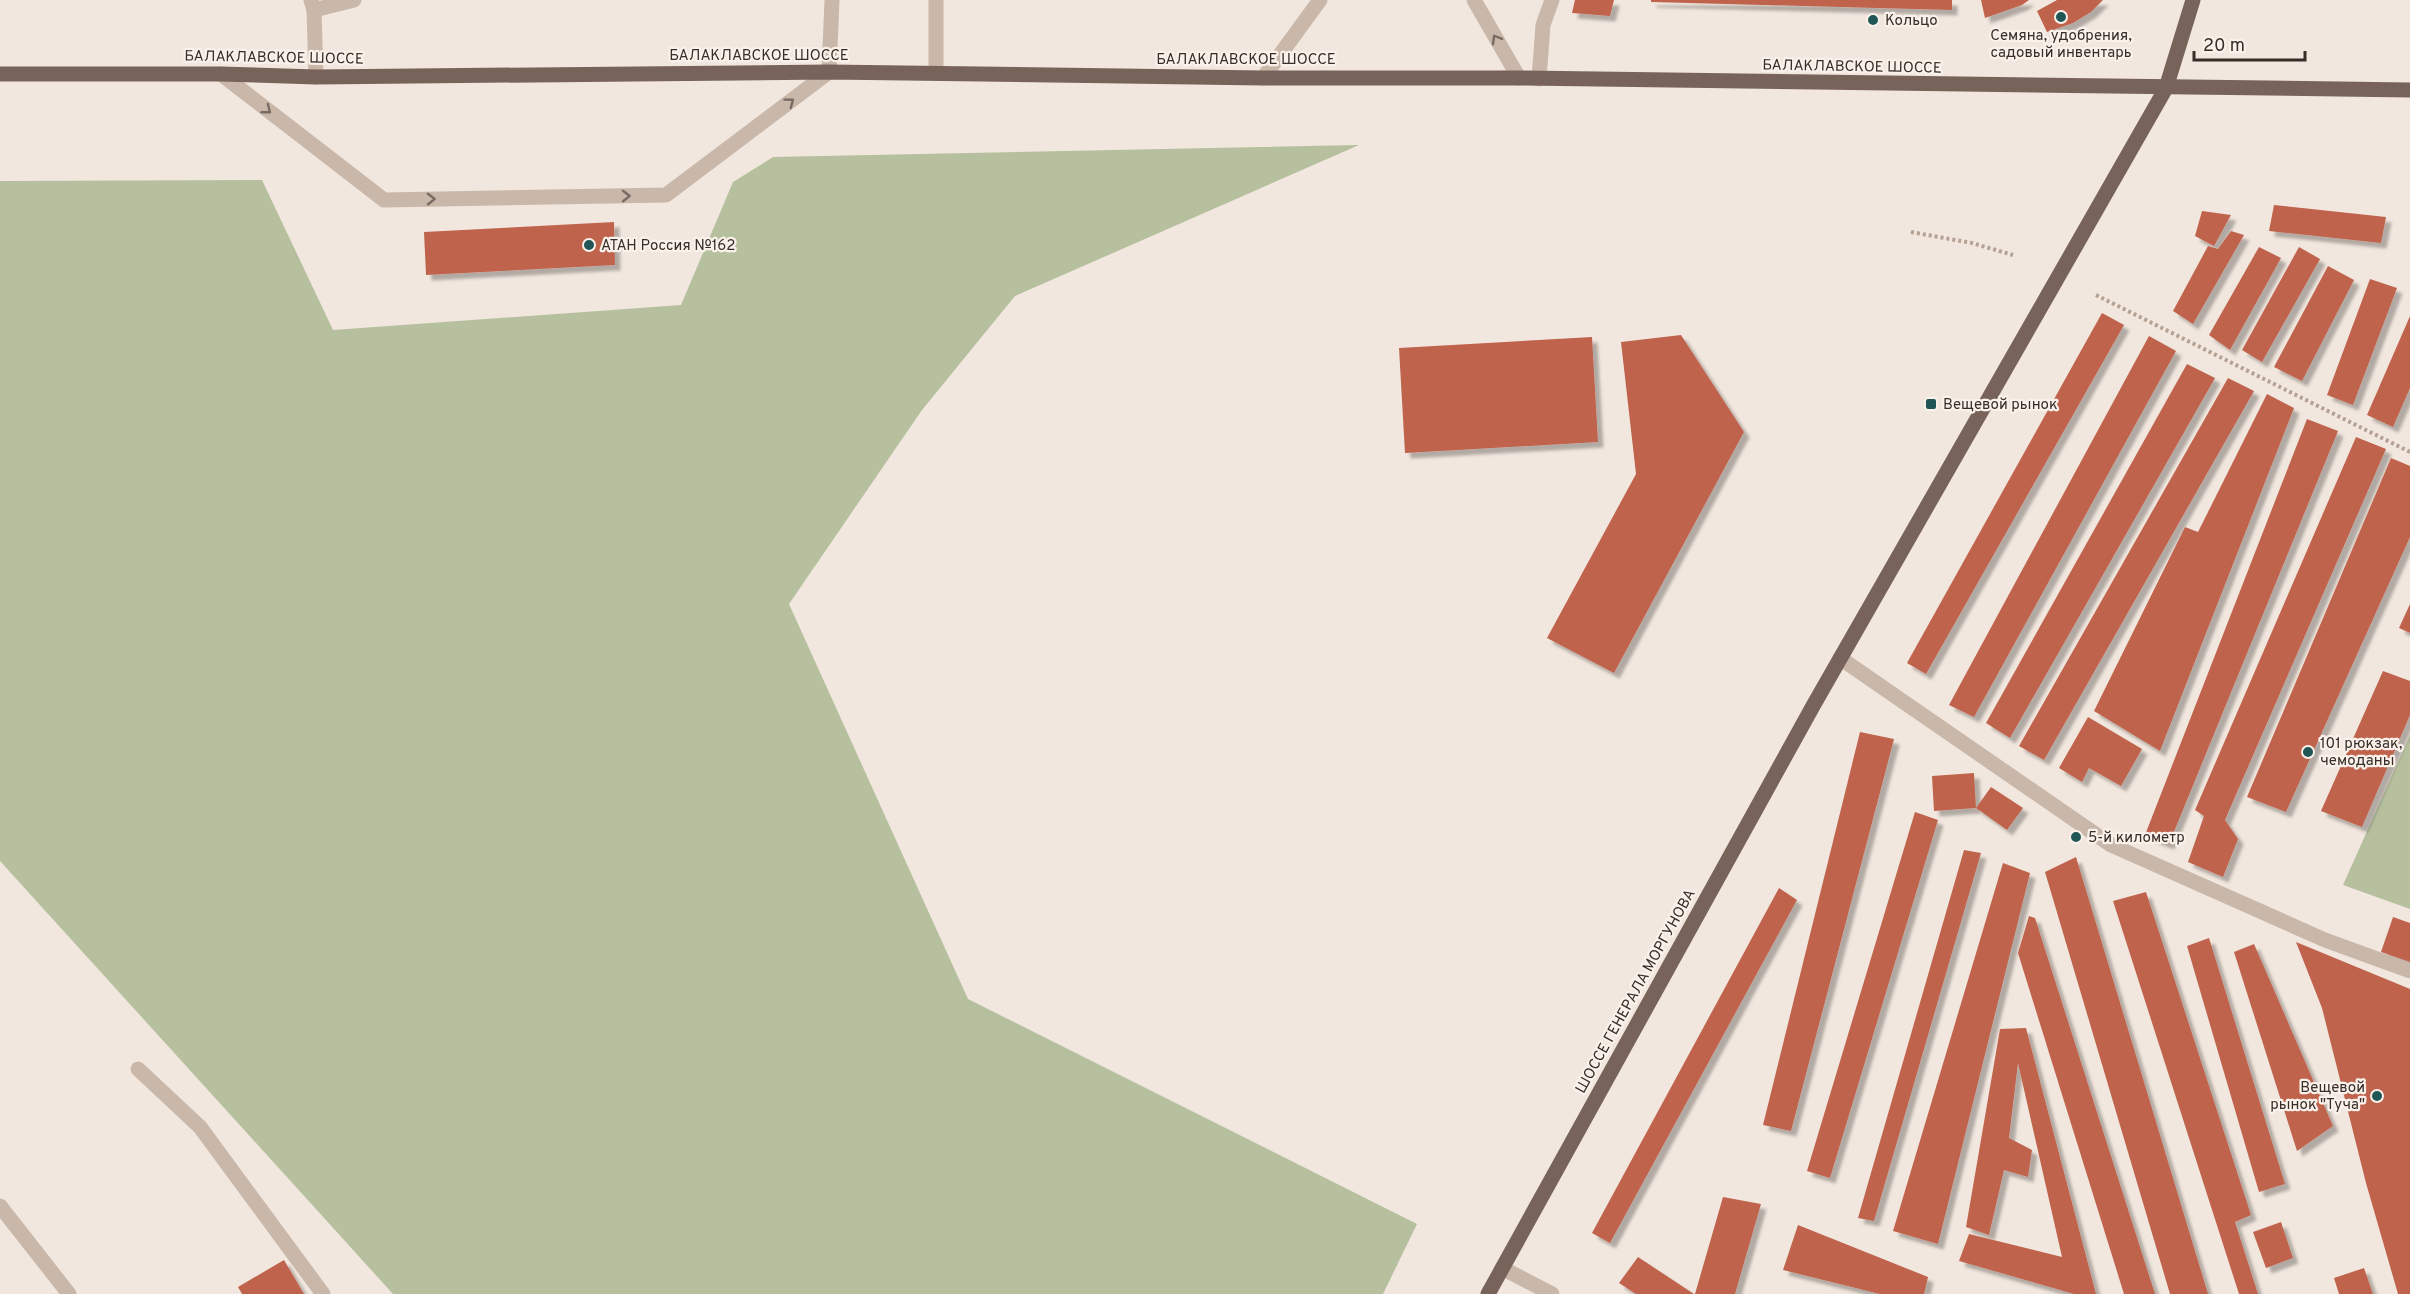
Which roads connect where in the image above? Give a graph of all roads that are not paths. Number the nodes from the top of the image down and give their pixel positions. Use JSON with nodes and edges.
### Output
{"nodes":[{"id":1,"x":354,"y":0,"type":"edge"},
{"id":2,"x":832,"y":0,"type":"edge"},
{"id":3,"x":936,"y":0,"type":"edge"},
{"id":4,"x":1320,"y":0,"type":"edge"},
{"id":5,"x":1474,"y":0,"type":"edge"},
{"id":6,"x":1552,"y":0,"type":"edge"},
{"id":7,"x":2193,"y":0,"type":"edge"},
{"id":8,"x":313,"y":5,"type":"edge"},
{"id":9,"x":829,"y":72,"type":"junction"},
{"id":10,"x":936,"y":73,"type":"junction"},
{"id":11,"x":0,"y":74,"type":"edge"},
{"id":12,"x":220,"y":74,"type":"junction"},
{"id":13,"x":316,"y":77,"type":"junction"},
{"id":14,"x":1263,"y":78,"type":"junction"},
{"id":15,"x":1519,"y":78,"type":"junction"},
{"id":16,"x":1539,"y":79,"type":"junction"},
{"id":17,"x":2166,"y":88,"type":"junction"},
{"id":18,"x":2410,"y":90,"type":"edge"},
{"id":19,"x":1840,"y":658,"type":"junction"},
{"id":20,"x":2410,"y":970,"type":"edge"},
{"id":21,"x":138,"y":1069,"type":"dead end"},
{"id":22,"x":0,"y":1206,"type":"edge"},
{"id":23,"x":1502,"y":1268,"type":"junction"},
{"id":24,"x":69,"y":1294,"type":"edge"},
{"id":25,"x":323,"y":1294,"type":"edge"},
{"id":26,"x":1488,"y":1294,"type":"edge"},
{"id":27,"x":1552,"y":1294,"type":"edge"}],
"edges":[{"from":1,"to":8,"type":"street"},
{"from":2,"to":9,"type":"street"},
{"from":3,"to":10,"type":"street"},
{"from":4,"to":14,"type":"street"},
{"from":15,"to":5,"type":"street","one_way":true},
{"from":6,"to":16,"type":"street"},
{"from":7,"to":17,"type":"main road","name":"ШОССЕ ГЕНЕРАЛА МОРГУНОВА"},
{"from":8,"to":13,"type":"street"},
{"from":9,"to":10,"type":"main road","name":"БАЛАКЛАВСКОЕ ШОССЕ"},
{"from":12,"to":9,"type":"street","one_way":true},
{"from":9,"to":13,"type":"main road","name":"БАЛАКЛАВСКОЕ ШОССЕ"},
{"from":10,"to":14,"type":"main road","name":"БАЛАКЛАВСКОЕ ШОССЕ"},
{"from":11,"to":12,"type":"main road","name":"БАЛАКЛАВСКОЕ ШОССЕ"},
{"from":12,"to":13,"type":"main road","name":"БАЛАКЛАВСКОЕ ШОССЕ"},
{"from":14,"to":15,"type":"main road","name":"БАЛАКЛАВСКОЕ ШОССЕ"},
{"from":15,"to":16,"type":"main road","name":"БАЛАКЛАВСКОЕ ШОССЕ"},
{"from":16,"to":17,"type":"main road","name":"БАЛАКЛАВСКОЕ ШОССЕ"},
{"from":17,"to":18,"type":"main road","name":"БАЛАКЛАВСКОЕ ШОССЕ"},
{"from":17,"to":19,"type":"main road","name":"ШОССЕ ГЕНЕРАЛА МОРГУНОВА"},
{"from":19,"to":20,"type":"street"},
{"from":19,"to":23,"type":"main road","name":"ШОССЕ ГЕНЕРАЛА МОРГУНОВА"},
{"from":21,"to":25,"type":"street"},
{"from":22,"to":24,"type":"street"},
{"from":23,"to":26,"type":"main road","name":"ШОССЕ ГЕНЕРАЛА МОРГУНОВА"},
{"from":23,"to":27,"type":"street"}]}
